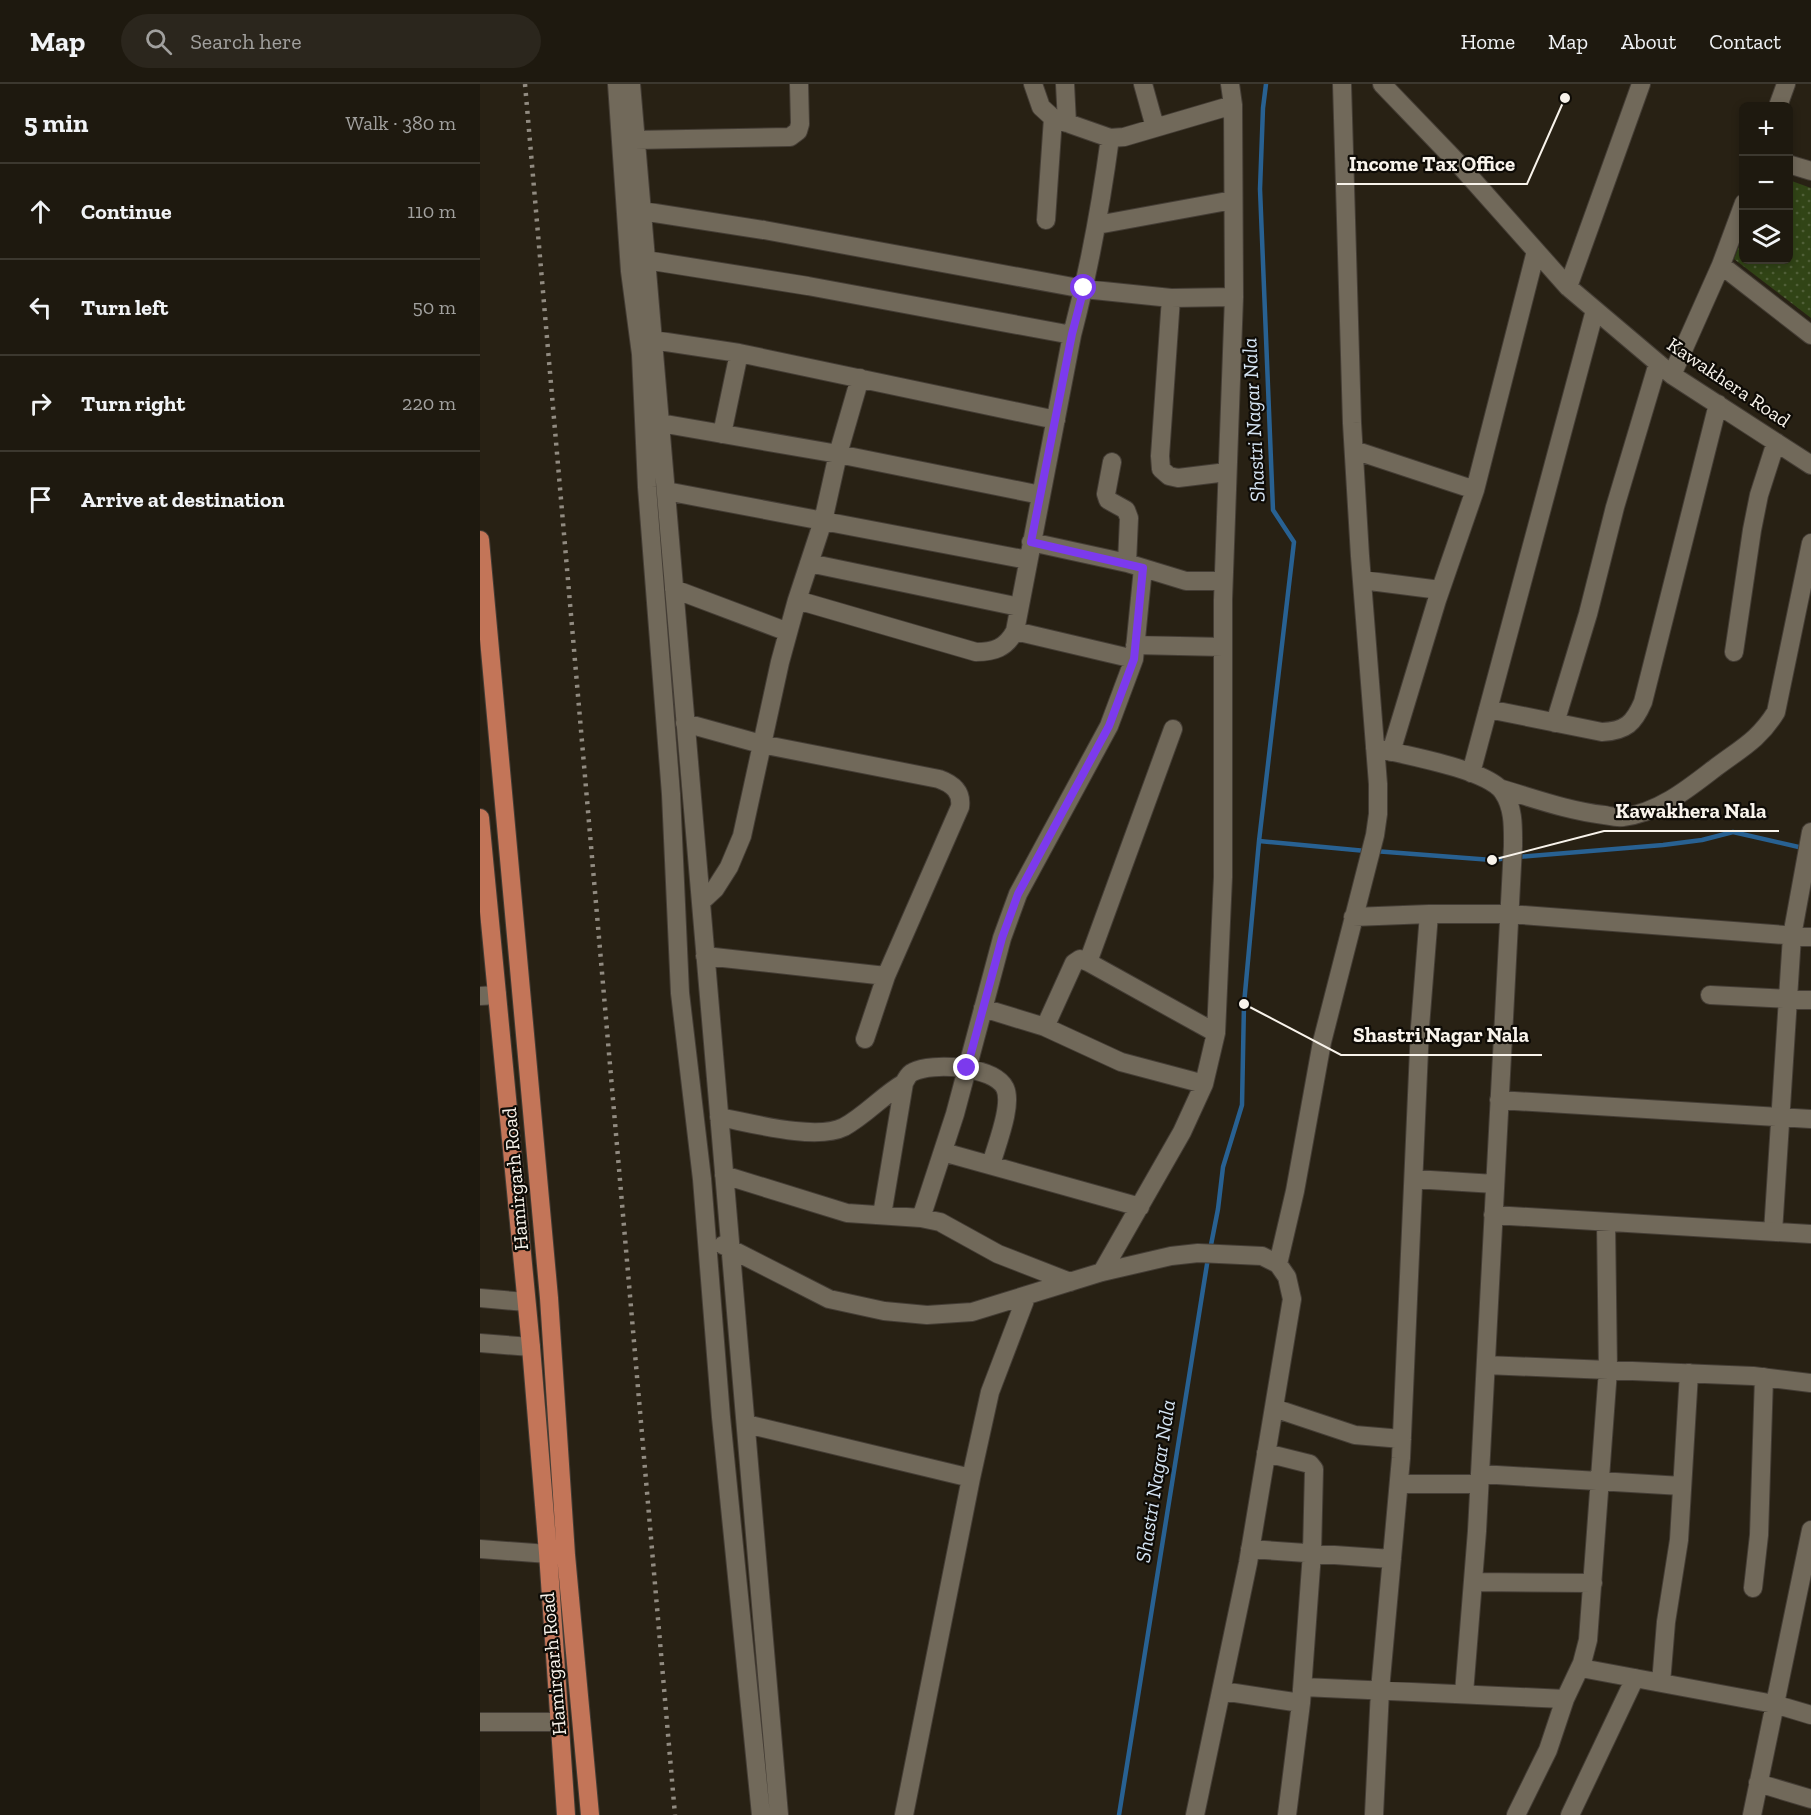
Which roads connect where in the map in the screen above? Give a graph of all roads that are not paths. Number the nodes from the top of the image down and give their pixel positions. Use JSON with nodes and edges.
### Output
{"nodes":[{"id":1,"x":617,"y":84,"type":"edge"},
{"id":2,"x":631,"y":84,"type":"edge"},
{"id":3,"x":798,"y":84,"type":"edge"},
{"id":4,"x":1033,"y":84,"type":"edge"},
{"id":5,"x":1065,"y":84,"type":"edge"},
{"id":6,"x":1143,"y":84,"type":"edge"},
{"id":7,"x":1230,"y":84,"type":"edge"},
{"id":8,"x":1342,"y":84,"type":"edge"},
{"id":9,"x":1382,"y":84,"type":"edge"},
{"id":10,"x":1641,"y":84,"type":"edge"},
{"id":11,"x":1786,"y":84,"type":"edge"},
{"id":12,"x":1779,"y":102,"type":"edge"},
{"id":13,"x":1233,"y":105,"type":"junction"},
{"id":14,"x":1060,"y":121,"type":"junction"},
{"id":15,"x":1155,"y":127,"type":"junction"},
{"id":16,"x":1110,"y":138,"type":"junction"},
{"id":17,"x":635,"y":140,"type":"junction"},
{"id":18,"x":1793,"y":166,"type":"edge"},
{"id":19,"x":1811,"y":171,"type":"edge"},
{"id":20,"x":1233,"y":200,"type":"junction"},
{"id":21,"x":1741,"y":210,"type":"edge"},
{"id":22,"x":642,"y":211,"type":"junction"},
{"id":23,"x":1046,"y":220,"type":"dead end"},
{"id":24,"x":1096,"y":225,"type":"junction"},
{"id":25,"x":1536,"y":251,"type":"junction"},
{"id":26,"x":646,"y":260,"type":"junction"},
{"id":27,"x":1721,"y":265,"type":"junction"},
{"id":28,"x":1568,"y":287,"type":"junction"},
{"id":29,"x":1084,"y":288,"type":"junction"},
{"id":30,"x":1234,"y":297,"type":"junction"},
{"id":31,"x":1171,"y":298,"type":"junction"},
{"id":32,"x":1595,"y":310,"type":"junction"},
{"id":33,"x":1072,"y":334,"type":"junction"},
{"id":34,"x":1811,"y":335,"type":"edge"},
{"id":35,"x":653,"y":340,"type":"junction"},
{"id":36,"x":739,"y":353,"type":"junction"},
{"id":37,"x":1658,"y":363,"type":"junction"},
{"id":38,"x":1672,"y":375,"type":"junction"},
{"id":39,"x":860,"y":378,"type":"junction"},
{"id":40,"x":1718,"y":404,"type":"junction"},
{"id":41,"x":1056,"y":420,"type":"junction"},
{"id":42,"x":660,"y":423,"type":"junction"},
{"id":43,"x":722,"y":434,"type":"junction"},
{"id":44,"x":1776,"y":442,"type":"junction"},
{"id":45,"x":1354,"y":450,"type":"junction"},
{"id":46,"x":838,"y":454,"type":"junction"},
{"id":47,"x":1112,"y":462,"type":"dead end"},
{"id":48,"x":1811,"y":465,"type":"edge"},
{"id":49,"x":1227,"y":472,"type":"junction"},
{"id":50,"x":1475,"y":490,"type":"junction"},
{"id":51,"x":666,"y":491,"type":"junction"},
{"id":52,"x":1041,"y":495,"type":"junction"},
{"id":53,"x":823,"y":520,"type":"junction"},
{"id":54,"x":480,"y":540,"type":"edge"},
{"id":55,"x":1811,"y":543,"type":"edge"},
{"id":56,"x":1030,"y":551,"type":"junction"},
{"id":57,"x":809,"y":562,"type":"junction"},
{"id":58,"x":1135,"y":566,"type":"junction"},
{"id":59,"x":1362,"y":580,"type":"junction"},
{"id":60,"x":1223,"y":581,"type":"junction"},
{"id":61,"x":674,"y":589,"type":"junction"},
{"id":62,"x":1440,"y":590,"type":"junction"},
{"id":63,"x":797,"y":600,"type":"junction"},
{"id":64,"x":1019,"y":607,"type":"junction"},
{"id":65,"x":1015,"y":631,"type":"junction"},
{"id":66,"x":788,"y":632,"type":"junction"},
{"id":67,"x":1222,"y":647,"type":"junction"},
{"id":68,"x":1134,"y":652,"type":"junction"},
{"id":69,"x":1734,"y":652,"type":"dead end"},
{"id":70,"x":1488,"y":709,"type":"junction"},
{"id":71,"x":686,"y":723,"type":"junction"},
{"id":72,"x":1555,"y":723,"type":"junction"},
{"id":73,"x":1173,"y":729,"type":"dead end"},
{"id":74,"x":761,"y":744,"type":"junction"},
{"id":75,"x":1383,"y":750,"type":"junction"},
{"id":76,"x":1471,"y":773,"type":"junction"},
{"id":77,"x":1502,"y":789,"type":"junction"},
{"id":78,"x":480,"y":818,"type":"edge"},
{"id":79,"x":1811,"y":832,"type":"edge"},
{"id":80,"x":701,"y":902,"type":"junction"},
{"id":81,"x":1429,"y":914,"type":"junction"},
{"id":82,"x":1509,"y":914,"type":"junction"},
{"id":83,"x":1353,"y":917,"type":"junction"},
{"id":84,"x":1792,"y":936,"type":"junction"},
{"id":85,"x":1811,"y":937,"type":"edge"},
{"id":86,"x":705,"y":956,"type":"junction"},
{"id":87,"x":1089,"y":962,"type":"junction"},
{"id":88,"x":886,"y":976,"type":"junction"},
{"id":89,"x":1710,"y":995,"type":"dead end"},
{"id":90,"x":488,"y":996,"type":"edge"},
{"id":91,"x":1788,"y":999,"type":"junction"},
{"id":92,"x":1811,"y":1000,"type":"edge"},
{"id":93,"x":983,"y":1008,"type":"junction"},
{"id":94,"x":1045,"y":1027,"type":"junction"},
{"id":95,"x":1216,"y":1033,"type":"junction"},
{"id":96,"x":866,"y":1039,"type":"dead end"},
{"id":97,"x":967,"y":1068,"type":"junction"},
{"id":98,"x":904,"y":1083,"type":"junction"},
{"id":99,"x":1204,"y":1084,"type":"junction"},
{"id":100,"x":1499,"y":1100,"type":"junction"},
{"id":101,"x":719,"y":1117,"type":"junction"},
{"id":102,"x":1781,"y":1117,"type":"junction"},
{"id":103,"x":1811,"y":1119,"type":"edge"},
{"id":104,"x":943,"y":1152,"type":"junction"},
{"id":105,"x":992,"y":1165,"type":"junction"},
{"id":106,"x":724,"y":1174,"type":"junction"},
{"id":107,"x":1414,"y":1179,"type":"junction"},
{"id":108,"x":1495,"y":1184,"type":"junction"},
{"id":109,"x":1140,"y":1207,"type":"junction"},
{"id":110,"x":882,"y":1215,"type":"junction"},
{"id":111,"x":1493,"y":1215,"type":"junction"},
{"id":112,"x":921,"y":1218,"type":"junction"},
{"id":113,"x":1606,"y":1222,"type":"junction"},
{"id":114,"x":1773,"y":1232,"type":"junction"},
{"id":115,"x":1811,"y":1234,"type":"edge"},
{"id":116,"x":708,"y":1237,"type":"junction"},
{"id":117,"x":731,"y":1249,"type":"junction"},
{"id":118,"x":1278,"y":1264,"type":"junction"},
{"id":119,"x":1102,"y":1272,"type":"junction"},
{"id":120,"x":1071,"y":1282,"type":"junction"},
{"id":121,"x":1028,"y":1295,"type":"junction"},
{"id":122,"x":480,"y":1298,"type":"edge"},
{"id":123,"x":526,"y":1302,"type":"junction"},
{"id":124,"x":480,"y":1342,"type":"edge"},
{"id":125,"x":531,"y":1347,"type":"junction"},
{"id":126,"x":1486,"y":1365,"type":"junction"},
{"id":127,"x":1608,"y":1370,"type":"junction"},
{"id":128,"x":1689,"y":1373,"type":"junction"},
{"id":129,"x":1764,"y":1377,"type":"junction"},
{"id":130,"x":1811,"y":1383,"type":"edge"},
{"id":131,"x":1274,"y":1408,"type":"junction"},
{"id":132,"x":746,"y":1424,"type":"junction"},
{"id":133,"x":1402,"y":1439,"type":"junction"},
{"id":134,"x":1266,"y":1453,"type":"junction"},
{"id":135,"x":970,"y":1478,"type":"junction"},
{"id":136,"x":1480,"y":1479,"type":"junction"},
{"id":137,"x":1600,"y":1481,"type":"junction"},
{"id":138,"x":1399,"y":1484,"type":"junction"},
{"id":139,"x":1682,"y":1486,"type":"junction"},
{"id":140,"x":1811,"y":1530,"type":"edge"},
{"id":141,"x":480,"y":1549,"type":"edge"},
{"id":142,"x":1250,"y":1550,"type":"junction"},
{"id":143,"x":548,"y":1553,"type":"junction"},
{"id":144,"x":1312,"y":1553,"type":"junction"},
{"id":145,"x":566,"y":1555,"type":"junction"},
{"id":146,"x":1392,"y":1559,"type":"junction"},
{"id":147,"x":1808,"y":1561,"type":"edge"},
{"id":148,"x":1473,"y":1582,"type":"junction"},
{"id":149,"x":1593,"y":1583,"type":"junction"},
{"id":150,"x":1754,"y":1588,"type":"dead end"},
{"id":151,"x":1581,"y":1668,"type":"junction"},
{"id":152,"x":1635,"y":1678,"type":"junction"},
{"id":153,"x":1660,"y":1683,"type":"junction"},
{"id":154,"x":1222,"y":1690,"type":"junction"},
{"id":155,"x":1380,"y":1690,"type":"junction"},
{"id":156,"x":1464,"y":1693,"type":"junction"},
{"id":157,"x":1302,"y":1695,"type":"junction"},
{"id":158,"x":1565,"y":1699,"type":"junction"},
{"id":159,"x":1774,"y":1704,"type":"junction"},
{"id":160,"x":1811,"y":1715,"type":"edge"},
{"id":161,"x":480,"y":1722,"type":"edge"},
{"id":162,"x":559,"y":1722,"type":"junction"},
{"id":163,"x":1758,"y":1783,"type":"junction"},
{"id":164,"x":1811,"y":1799,"type":"edge"},
{"id":165,"x":566,"y":1815,"type":"edge"},
{"id":166,"x":590,"y":1815,"type":"edge"},
{"id":167,"x":761,"y":1815,"type":"edge"},
{"id":168,"x":779,"y":1815,"type":"edge"},
{"id":169,"x":904,"y":1815,"type":"edge"},
{"id":170,"x":1195,"y":1815,"type":"edge"},
{"id":171,"x":1287,"y":1815,"type":"edge"},
{"id":172,"x":1374,"y":1815,"type":"edge"},
{"id":173,"x":1515,"y":1815,"type":"edge"},
{"id":174,"x":1569,"y":1815,"type":"edge"},
{"id":175,"x":1752,"y":1815,"type":"edge"}],
"edges":[{"from":1,"to":116,"type":"street"},
{"from":2,"to":17,"type":"street"},
{"from":3,"to":17,"type":"street"},
{"from":4,"to":14,"type":"street"},
{"from":5,"to":14,"type":"street"},
{"from":6,"to":15,"type":"street"},
{"from":7,"to":13,"type":"street"},
{"from":8,"to":45,"type":"street"},
{"from":9,"to":25,"type":"street","name":"Kawakhera Road"},
{"from":10,"to":28,"type":"street"},
{"from":11,"to":12,"type":"street"},
{"from":13,"to":15,"type":"street"},
{"from":13,"to":20,"type":"street"},
{"from":14,"to":16,"type":"street"},
{"from":14,"to":23,"type":"street"},
{"from":15,"to":16,"type":"street"},
{"from":16,"to":24,"type":"street"},
{"from":17,"to":22,"type":"street"},
{"from":18,"to":19,"type":"street"},
{"from":20,"to":24,"type":"street"},
{"from":20,"to":30,"type":"street"},
{"from":21,"to":27,"type":"street"},
{"from":22,"to":26,"type":"street"},
{"from":22,"to":29,"type":"street"},
{"from":24,"to":29,"type":"street"},
{"from":25,"to":28,"type":"street","name":"Kawakhera Road"},
{"from":25,"to":50,"type":"street"},
{"from":26,"to":33,"type":"street"},
{"from":26,"to":35,"type":"street"},
{"from":27,"to":34,"type":"street"},
{"from":27,"to":38,"type":"street"},
{"from":28,"to":32,"type":"street","name":"Kawakhera Road"},
{"from":29,"to":31,"type":"street"},
{"from":29,"to":33,"type":"street"},
{"from":30,"to":31,"type":"street"},
{"from":30,"to":49,"type":"street"},
{"from":31,"to":49,"type":"street"},
{"from":32,"to":37,"type":"street","name":"Kawakhera Road"},
{"from":32,"to":70,"type":"street"},
{"from":33,"to":41,"type":"street"},
{"from":35,"to":36,"type":"street"},
{"from":35,"to":42,"type":"street"},
{"from":36,"to":39,"type":"street"},
{"from":36,"to":43,"type":"street"},
{"from":37,"to":38,"type":"street","name":"Kawakhera Road"},
{"from":37,"to":72,"type":"street"},
{"from":38,"to":40,"type":"street","name":"Kawakhera Road"},
{"from":39,"to":41,"type":"street"},
{"from":39,"to":46,"type":"street"},
{"from":40,"to":44,"type":"street","name":"Kawakhera Road"},
{"from":40,"to":72,"type":"street"},
{"from":41,"to":52,"type":"street"},
{"from":42,"to":43,"type":"street"},
{"from":42,"to":51,"type":"street"},
{"from":43,"to":46,"type":"street"},
{"from":44,"to":48,"type":"street","name":"Kawakhera Road"},
{"from":44,"to":69,"type":"street"},
{"from":45,"to":50,"type":"street"},
{"from":45,"to":59,"type":"street"},
{"from":46,"to":52,"type":"street"},
{"from":46,"to":53,"type":"street"},
{"from":47,"to":58,"type":"street"},
{"from":49,"to":60,"type":"street"},
{"from":50,"to":62,"type":"street"},
{"from":51,"to":53,"type":"street"},
{"from":51,"to":61,"type":"street"},
{"from":52,"to":56,"type":"street"},
{"from":53,"to":56,"type":"street"},
{"from":53,"to":57,"type":"street"},
{"from":54,"to":145,"type":"main road","name":"Hamirgarh Road"},
{"from":55,"to":77,"type":"street"},
{"from":56,"to":58,"type":"street"},
{"from":56,"to":64,"type":"street"},
{"from":57,"to":63,"type":"street"},
{"from":57,"to":64,"type":"street"},
{"from":58,"to":60,"type":"street"},
{"from":58,"to":68,"type":"street"},
{"from":59,"to":62,"type":"street"},
{"from":59,"to":75,"type":"street"},
{"from":60,"to":67,"type":"street"},
{"from":61,"to":66,"type":"street"},
{"from":61,"to":71,"type":"street"},
{"from":62,"to":75,"type":"street"},
{"from":63,"to":65,"type":"street"},
{"from":63,"to":66,"type":"street"},
{"from":64,"to":65,"type":"street"},
{"from":65,"to":68,"type":"street"},
{"from":66,"to":74,"type":"street"},
{"from":67,"to":68,"type":"street"},
{"from":67,"to":95,"type":"street"},
{"from":68,"to":93,"type":"street"},
{"from":70,"to":72,"type":"street"},
{"from":70,"to":76,"type":"street"},
{"from":71,"to":74,"type":"street"},
{"from":71,"to":80,"type":"street"},
{"from":73,"to":87,"type":"street"},
{"from":74,"to":80,"type":"street"},
{"from":74,"to":88,"type":"street"},
{"from":75,"to":76,"type":"street"},
{"from":75,"to":83,"type":"street"},
{"from":76,"to":77,"type":"street"},
{"from":77,"to":82,"type":"street"},
{"from":78,"to":90,"type":"main road","name":"Hamirgarh Road"},
{"from":79,"to":84,"type":"street"},
{"from":80,"to":86,"type":"street"},
{"from":81,"to":82,"type":"street"},
{"from":81,"to":83,"type":"street"},
{"from":81,"to":107,"type":"street"},
{"from":82,"to":84,"type":"street"},
{"from":82,"to":100,"type":"street"},
{"from":83,"to":118,"type":"street"},
{"from":84,"to":85,"type":"street"},
{"from":84,"to":91,"type":"street"},
{"from":86,"to":88,"type":"street"},
{"from":86,"to":101,"type":"street"},
{"from":87,"to":94,"type":"street"},
{"from":87,"to":95,"type":"street"},
{"from":88,"to":96,"type":"street"},
{"from":89,"to":91,"type":"street"},
{"from":90,"to":123,"type":"main road","name":"Hamirgarh Road"},
{"from":91,"to":92,"type":"street"},
{"from":91,"to":102,"type":"street"},
{"from":93,"to":94,"type":"street"},
{"from":93,"to":97,"type":"street"},
{"from":94,"to":99,"type":"street"},
{"from":95,"to":99,"type":"street"},
{"from":97,"to":98,"type":"street"},
{"from":97,"to":104,"type":"street"},
{"from":97,"to":105,"type":"street"},
{"from":98,"to":101,"type":"street"},
{"from":98,"to":110,"type":"street"},
{"from":99,"to":109,"type":"street"},
{"from":100,"to":102,"type":"street"},
{"from":100,"to":108,"type":"street"},
{"from":101,"to":106,"type":"street"},
{"from":102,"to":103,"type":"street"},
{"from":102,"to":114,"type":"street"},
{"from":104,"to":105,"type":"street"},
{"from":104,"to":112,"type":"street"},
{"from":105,"to":109,"type":"street"},
{"from":106,"to":110,"type":"street"},
{"from":106,"to":117,"type":"street"},
{"from":107,"to":108,"type":"street"},
{"from":107,"to":133,"type":"street"},
{"from":108,"to":111,"type":"street"},
{"from":109,"to":119,"type":"street"},
{"from":110,"to":112,"type":"street"},
{"from":111,"to":113,"type":"street"},
{"from":111,"to":126,"type":"street"},
{"from":112,"to":120,"type":"street"},
{"from":113,"to":114,"type":"street"},
{"from":113,"to":127,"type":"street"},
{"from":114,"to":115,"type":"street"},
{"from":116,"to":117,"type":"street"},
{"from":116,"to":167,"type":"street"},
{"from":117,"to":121,"type":"street"},
{"from":117,"to":132,"type":"street"},
{"from":118,"to":119,"type":"street"},
{"from":118,"to":131,"type":"street"},
{"from":119,"to":120,"type":"street"},
{"from":120,"to":121,"type":"street"},
{"from":121,"to":135,"type":"street"},
{"from":122,"to":123,"type":"street"},
{"from":123,"to":125,"type":"main road","name":"Hamirgarh Road"},
{"from":124,"to":125,"type":"street"},
{"from":125,"to":143,"type":"main road","name":"Hamirgarh Road"},
{"from":126,"to":127,"type":"street"},
{"from":126,"to":136,"type":"street"},
{"from":127,"to":128,"type":"street"},
{"from":127,"to":137,"type":"street"},
{"from":128,"to":129,"type":"street"},
{"from":128,"to":139,"type":"street"},
{"from":129,"to":130,"type":"street"},
{"from":129,"to":150,"type":"street"},
{"from":131,"to":133,"type":"street"},
{"from":131,"to":134,"type":"street"},
{"from":132,"to":135,"type":"street"},
{"from":132,"to":168,"type":"street"},
{"from":133,"to":138,"type":"street"},
{"from":134,"to":142,"type":"street"},
{"from":134,"to":144,"type":"street"},
{"from":135,"to":169,"type":"street"},
{"from":136,"to":137,"type":"street"},
{"from":136,"to":138,"type":"street"},
{"from":136,"to":148,"type":"street"},
{"from":137,"to":139,"type":"street"},
{"from":137,"to":149,"type":"street"},
{"from":138,"to":146,"type":"street"},
{"from":139,"to":153,"type":"street"},
{"from":140,"to":147,"type":"street"},
{"from":141,"to":143,"type":"street"},
{"from":142,"to":144,"type":"street"},
{"from":142,"to":154,"type":"street"},
{"from":143,"to":145,"type":"street"},
{"from":143,"to":162,"type":"main road","name":"Hamirgarh Road"},
{"from":144,"to":146,"type":"street"},
{"from":144,"to":157,"type":"street"},
{"from":145,"to":166,"type":"main road","name":"Hamirgarh Road"},
{"from":146,"to":155,"type":"street"},
{"from":147,"to":159,"type":"street"},
{"from":148,"to":149,"type":"street"},
{"from":148,"to":156,"type":"street"},
{"from":149,"to":151,"type":"street"},
{"from":151,"to":152,"type":"street"},
{"from":151,"to":158,"type":"street"},
{"from":152,"to":153,"type":"street"},
{"from":152,"to":174,"type":"street"},
{"from":153,"to":159,"type":"street"},
{"from":154,"to":157,"type":"street"},
{"from":154,"to":170,"type":"street"},
{"from":155,"to":156,"type":"street"},
{"from":155,"to":157,"type":"street"},
{"from":155,"to":172,"type":"street"},
{"from":156,"to":158,"type":"street"},
{"from":157,"to":171,"type":"street"},
{"from":158,"to":173,"type":"street"},
{"from":159,"to":160,"type":"street"},
{"from":159,"to":163,"type":"street"},
{"from":161,"to":162,"type":"street"},
{"from":162,"to":165,"type":"main road","name":"Hamirgarh Road"},
{"from":163,"to":164,"type":"street"},
{"from":163,"to":175,"type":"street"}]}
